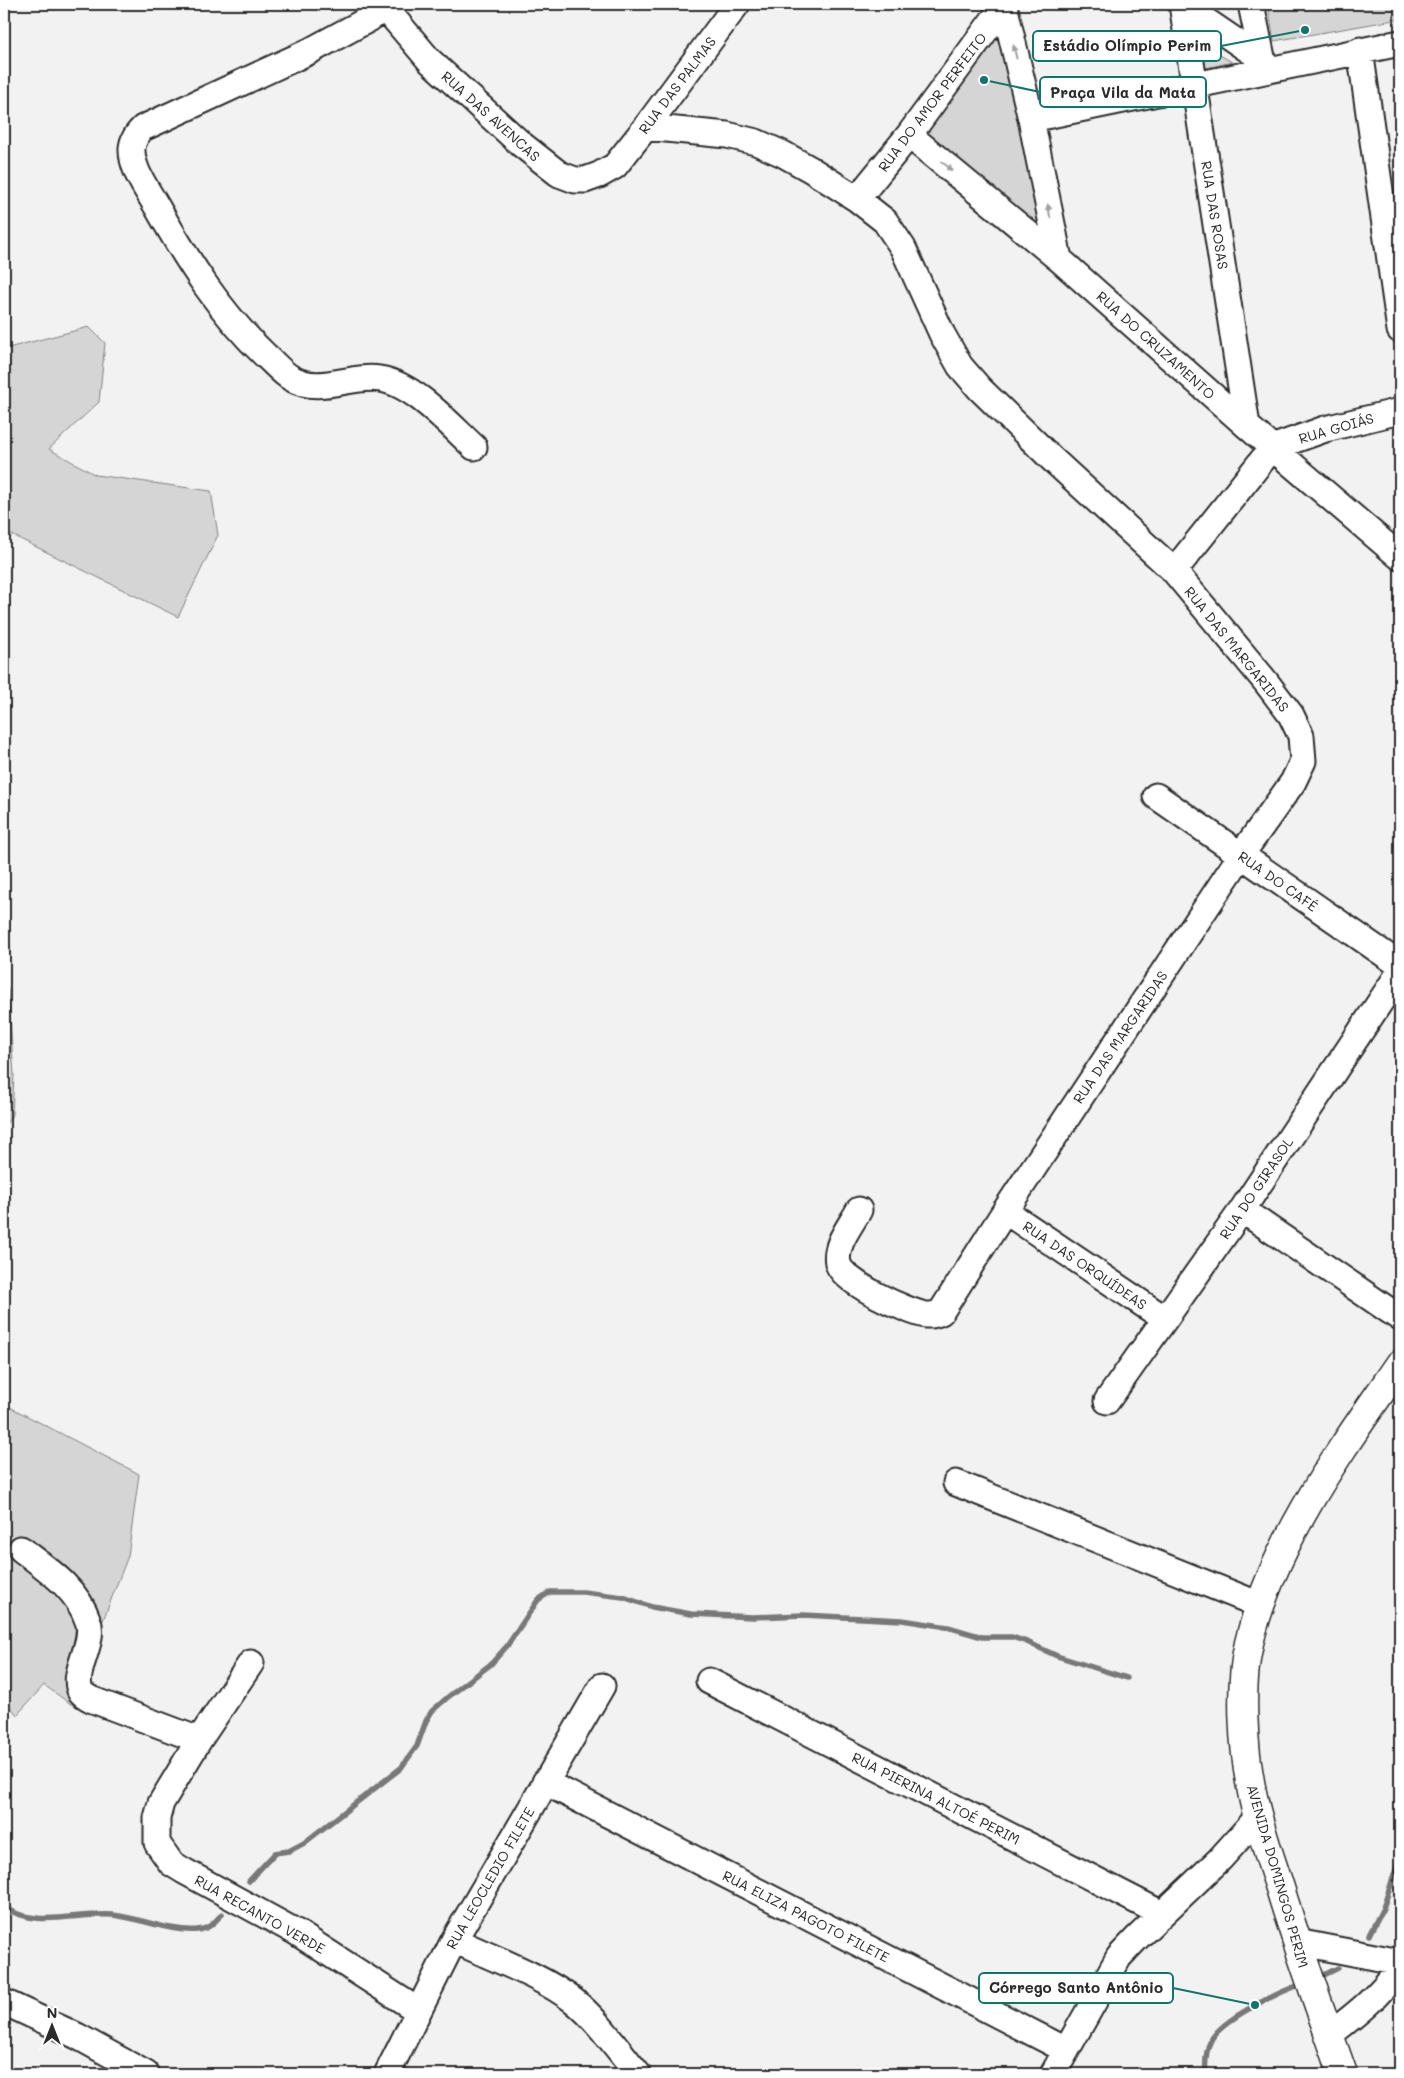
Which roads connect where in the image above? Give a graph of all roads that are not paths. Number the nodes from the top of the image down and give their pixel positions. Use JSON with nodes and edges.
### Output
{"nodes":[{"id":1,"x":737,"y":4,"type":"edge"},
{"id":2,"x":1004,"y":4,"type":"edge"},
{"id":3,"x":1182,"y":4,"type":"edge"},
{"id":4,"x":1250,"y":4,"type":"edge"},
{"id":5,"x":388,"y":6,"type":"edge"},
{"id":6,"x":1400,"y":42,"type":"edge"},
{"id":7,"x":1360,"y":50,"type":"junction"},
{"id":8,"x":1264,"y":65,"type":"junction"},
{"id":9,"x":1195,"y":86,"type":"junction"},
{"id":10,"x":1031,"y":119,"type":"junction"},
{"id":11,"x":646,"y":127,"type":"junction"},
{"id":12,"x":909,"y":135,"type":"junction"},
{"id":13,"x":615,"y":166,"type":"joint"},
{"id":14,"x":858,"y":198,"type":"junction"},
{"id":15,"x":1059,"y":258,"type":"junction"},
{"id":16,"x":1400,"y":330,"type":"edge"},
{"id":17,"x":1400,"y":411,"type":"edge"},
{"id":18,"x":1247,"y":426,"type":"junction"},
{"id":19,"x":474,"y":447,"type":"dead end"},
{"id":20,"x":1272,"y":448,"type":"junction"},
{"id":21,"x":1400,"y":557,"type":"edge"},
{"id":22,"x":1174,"y":571,"type":"junction"},
{"id":23,"x":1156,"y":796,"type":"dead end"},
{"id":24,"x":1241,"y":854,"type":"junction"},
{"id":25,"x":1400,"y":965,"type":"edge"},
{"id":26,"x":1400,"y":972,"type":"edge"},
{"id":27,"x":859,"y":1210,"type":"dead end"},
{"id":28,"x":1242,"y":1210,"type":"junction"},
{"id":29,"x":1005,"y":1211,"type":"junction"},
{"id":30,"x":1400,"y":1318,"type":"edge"},
{"id":31,"x":1165,"y":1319,"type":"junction"},
{"id":32,"x":1400,"y":1364,"type":"edge"},
{"id":33,"x":1107,"y":1401,"type":"dead end"},
{"id":34,"x":956,"y":1483,"type":"dead end"},
{"id":35,"x":21,"y":1549,"type":"dead end"},
{"id":36,"x":1260,"y":1605,"type":"junction"},
{"id":37,"x":250,"y":1663,"type":"dead end"},
{"id":38,"x":709,"y":1681,"type":"dead end"},
{"id":39,"x":602,"y":1686,"type":"dead end"},
{"id":40,"x":199,"y":1740,"type":"junction"},
{"id":41,"x":545,"y":1782,"type":"junction"},
{"id":42,"x":1258,"y":1817,"type":"junction"},
{"id":43,"x":1162,"y":1914,"type":"junction"},
{"id":44,"x":454,"y":1940,"type":"junction"},
{"id":45,"x":1300,"y":1954,"type":"junction"},
{"id":46,"x":1400,"y":1962,"type":"edge"},
{"id":47,"x":1400,"y":1967,"type":"edge"},
{"id":48,"x":4,"y":2002,"type":"edge"},
{"id":49,"x":418,"y":2010,"type":"junction"},
{"id":50,"x":1329,"y":2035,"type":"junction"},
{"id":51,"x":1066,"y":2050,"type":"junction"},
{"id":52,"x":146,"y":2074,"type":"edge"},
{"id":53,"x":387,"y":2074,"type":"edge"},
{"id":54,"x":638,"y":2074,"type":"edge"},
{"id":55,"x":1053,"y":2074,"type":"edge"},
{"id":56,"x":1342,"y":2074,"type":"edge"}],
"edges":[{"from":1,"to":11,"type":"street","name":"RUA DAS PALMAS"},
{"from":10,"to":2,"type":"street","one_way":true},
{"from":2,"to":12,"type":"street","name":"RUA DO AMOR PERFEITO"},
{"from":3,"to":8,"type":"street"},
{"from":3,"to":9,"type":"street","name":"RUA DAS ROSAS"},
{"from":4,"to":8,"type":"street"},
{"from":5,"to":13,"type":"street","name":"RUA DAS AVENCAS"},
{"from":5,"to":19,"type":"street"},
{"from":6,"to":7,"type":"street"},
{"from":7,"to":8,"type":"street"},
{"from":7,"to":16,"type":"street"},
{"from":8,"to":9,"type":"street"},
{"from":9,"to":10,"type":"street"},
{"from":9,"to":18,"type":"street","name":"RUA DAS ROSAS"},
{"from":15,"to":10,"type":"street","one_way":true},
{"from":11,"to":13,"type":"street","name":"RUA DAS PALMAS"},
{"from":11,"to":14,"type":"street","name":"RUA DAS MARGARIDAS"},
{"from":12,"to":14,"type":"street","name":"RUA DO AMOR PERFEITO"},
{"from":12,"to":15,"type":"street","name":"RUA DO CRUZAMENTO","one_way":true},
{"from":14,"to":22,"type":"street","name":"RUA DAS MARGARIDAS"},
{"from":15,"to":18,"type":"street","name":"RUA DO CRUZAMENTO"},
{"from":17,"to":20,"type":"street","name":"RUA GOIÁS"},
{"from":18,"to":20,"type":"street","name":"RUA DO CRUZAMENTO"},
{"from":20,"to":21,"type":"street","name":"RUA DO CRUZAMENTO"},
{"from":20,"to":22,"type":"street"},
{"from":22,"to":24,"type":"street","name":"RUA DAS MARGARIDAS"},
{"from":23,"to":24,"type":"street","name":"RUA DO CAFÉ"},
{"from":24,"to":25,"type":"street","name":"RUA DO CAFÉ"},
{"from":24,"to":29,"type":"street","name":"RUA DAS MARGARIDAS"},
{"from":26,"to":28,"type":"street","name":"RUA DO GIRASOL"},
{"from":27,"to":29,"type":"street","name":"RUA DAS MARGARIDAS"},
{"from":28,"to":30,"type":"street"},
{"from":28,"to":31,"type":"street","name":"RUA DO GIRASOL"},
{"from":29,"to":31,"type":"street","name":"RUA DAS ORQUÍDEAS"},
{"from":31,"to":33,"type":"street","name":"RUA DO GIRASOL"},
{"from":32,"to":36,"type":"main road","name":"AVENIDA DOMINGOS PERIM"},
{"from":34,"to":36,"type":"street"},
{"from":35,"to":40,"type":"street"},
{"from":36,"to":42,"type":"main road","name":"AVENIDA DOMINGOS PERIM"},
{"from":37,"to":40,"type":"street","name":"RUA RECANTO VERDE"},
{"from":38,"to":43,"type":"street","name":"RUA PIERINA ALTOÉ PERIM"},
{"from":39,"to":41,"type":"street","name":"RUA LEOCLEDIO FILETE"},
{"from":40,"to":49,"type":"street","name":"RUA RECANTO VERDE"},
{"from":41,"to":44,"type":"street","name":"RUA LEOCLEDIO FILETE"},
{"from":41,"to":51,"type":"street","name":"RUA ELIZA PAGOTO FILETE"},
{"from":42,"to":43,"type":"street"},
{"from":42,"to":45,"type":"main road","name":"AVENIDA DOMINGOS PERIM"},
{"from":43,"to":51,"type":"street"},
{"from":44,"to":49,"type":"street","name":"RUA LEOCLEDIO FILETE"},
{"from":44,"to":54,"type":"street"},
{"from":45,"to":46,"type":"street"},
{"from":45,"to":50,"type":"main road","name":"AVENIDA DOMINGOS PERIM"},
{"from":47,"to":50,"type":"street"},
{"from":48,"to":52,"type":"street"},
{"from":49,"to":53,"type":"street","name":"RUA LEOCLEDIO FILETE"},
{"from":50,"to":56,"type":"main road","name":"AVENIDA DOMINGOS PERIM"},
{"from":51,"to":55,"type":"street"}]}
